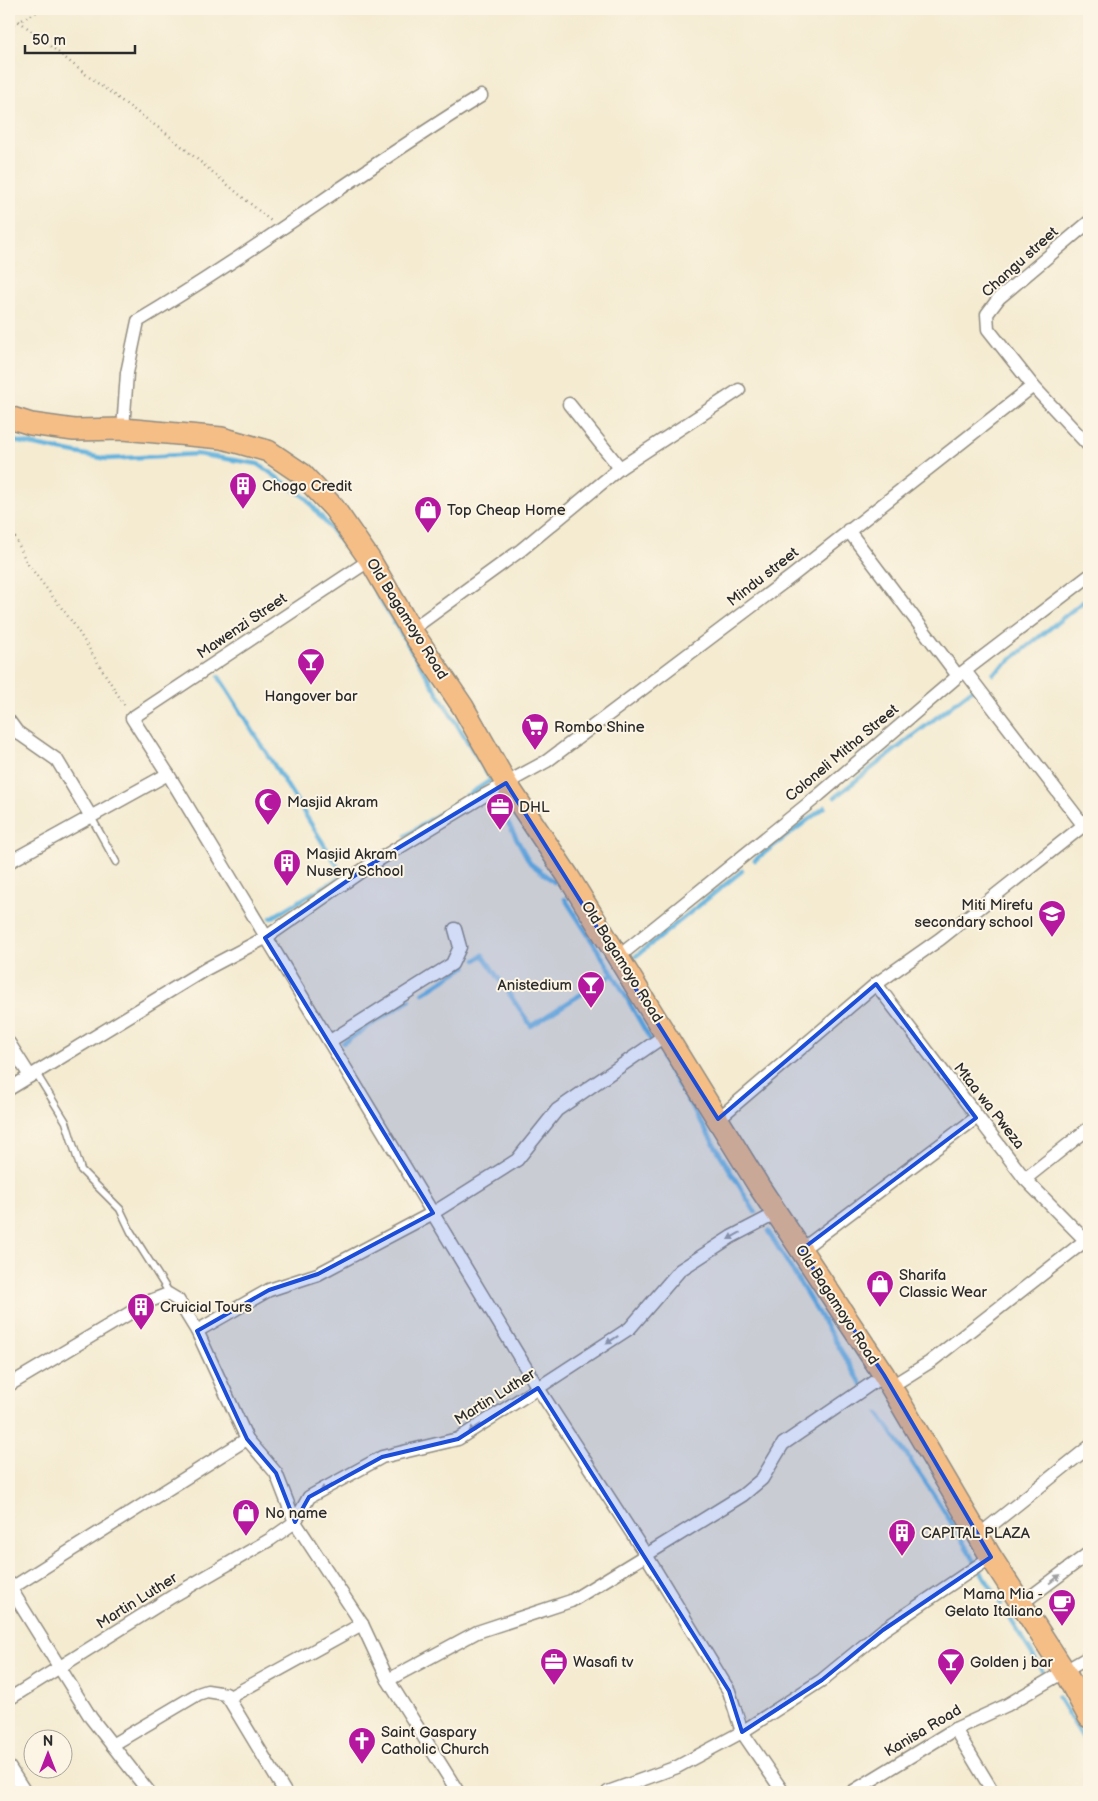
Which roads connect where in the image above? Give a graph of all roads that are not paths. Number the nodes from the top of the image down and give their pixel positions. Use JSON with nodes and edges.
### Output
{"nodes":[{"id":1,"x":481,"y":96,"type":"dead end"},
{"id":2,"x":1089,"y":222,"type":"edge"},
{"id":3,"x":1033,"y":386,"type":"junction"},
{"id":4,"x":739,"y":390,"type":"dead end"},
{"id":5,"x":569,"y":404,"type":"dead end"},
{"id":6,"x":9,"y":417,"type":"edge"},
{"id":7,"x":123,"y":428,"type":"junction"},
{"id":8,"x":1089,"y":446,"type":"edge"},
{"id":9,"x":620,"y":468,"type":"junction"},
{"id":10,"x":848,"y":530,"type":"junction"},
{"id":11,"x":370,"y":560,"type":"junction"},
{"id":12,"x":1089,"y":576,"type":"edge"},
{"id":13,"x":411,"y":630,"type":"junction"},
{"id":14,"x":962,"y":673,"type":"junction"},
{"id":15,"x":9,"y":720,"type":"edge"},
{"id":16,"x":168,"y":774,"type":"junction"},
{"id":17,"x":506,"y":783,"type":"junction"},
{"id":18,"x":90,"y":815,"type":"junction"},
{"id":19,"x":1086,"y":824,"type":"edge"},
{"id":20,"x":9,"y":862,"type":"edge"},
{"id":21,"x":116,"y":862,"type":"dead end"},
{"id":22,"x":455,"y":929,"type":"dead end"},
{"id":23,"x":265,"y":938,"type":"junction"},
{"id":24,"x":618,"y":957,"type":"junction"},
{"id":25,"x":876,"y":984,"type":"junction"},
{"id":26,"x":667,"y":1034,"type":"junction"},
{"id":27,"x":330,"y":1041,"type":"junction"},
{"id":28,"x":9,"y":1042,"type":"edge"},
{"id":29,"x":33,"y":1075,"type":"junction"},
{"id":30,"x":9,"y":1089,"type":"edge"},
{"id":31,"x":976,"y":1118,"type":"junction"},
{"id":32,"x":718,"y":1120,"type":"junction"},
{"id":33,"x":1089,"y":1128,"type":"edge"},
{"id":34,"x":1025,"y":1179,"type":"junction"},
{"id":35,"x":433,"y":1213,"type":"junction"},
{"id":36,"x":777,"y":1213,"type":"junction"},
{"id":37,"x":1088,"y":1242,"type":"edge"},
{"id":38,"x":801,"y":1250,"type":"junction"},
{"id":39,"x":170,"y":1294,"type":"junction"},
{"id":40,"x":197,"y":1331,"type":"junction"},
{"id":41,"x":887,"y":1381,"type":"junction"},
{"id":42,"x":9,"y":1385,"type":"edge"},
{"id":43,"x":538,"y":1388,"type":"junction"},
{"id":44,"x":247,"y":1438,"type":"junction"},
{"id":45,"x":1089,"y":1447,"type":"edge"},
{"id":46,"x":295,"y":1522,"type":"junction"},
{"id":47,"x":979,"y":1535,"type":"junction"},
{"id":48,"x":1089,"y":1553,"type":"edge"},
{"id":49,"x":646,"y":1555,"type":"junction"},
{"id":50,"x":991,"y":1557,"type":"junction"},
{"id":51,"x":9,"y":1587,"type":"edge"},
{"id":52,"x":1021,"y":1604,"type":"junction"},
{"id":53,"x":362,"y":1624,"type":"junction"},
{"id":54,"x":1089,"y":1657,"type":"edge"},
{"id":55,"x":61,"y":1668,"type":"junction"},
{"id":56,"x":1065,"y":1672,"type":"junction"},
{"id":57,"x":388,"y":1680,"type":"junction"},
{"id":58,"x":228,"y":1698,"type":"junction"},
{"id":59,"x":9,"y":1699,"type":"edge"},
{"id":60,"x":1089,"y":1717,"type":"edge"},
{"id":61,"x":955,"y":1729,"type":"junction"},
{"id":62,"x":742,"y":1732,"type":"junction"},
{"id":63,"x":112,"y":1745,"type":"junction"},
{"id":64,"x":9,"y":1767,"type":"edge"},
{"id":65,"x":25,"y":1792,"type":"edge"},
{"id":66,"x":149,"y":1792,"type":"edge"},
{"id":67,"x":285,"y":1792,"type":"edge"},
{"id":68,"x":458,"y":1792,"type":"edge"},
{"id":69,"x":608,"y":1792,"type":"edge"},
{"id":70,"x":783,"y":1792,"type":"edge"},
{"id":71,"x":852,"y":1792,"type":"edge"},
{"id":72,"x":993,"y":1792,"type":"edge"}],
"edges":[{"from":1,"to":7,"type":"street"},
{"from":2,"to":3,"type":"street","name":"Changu street"},
{"from":3,"to":8,"type":"street","name":"Changu street"},
{"from":3,"to":10,"type":"street","name":"Mindu street"},
{"from":4,"to":9,"type":"street"},
{"from":5,"to":9,"type":"street"},
{"from":6,"to":7,"type":"main road","name":"Old Bagamoyo Road"},
{"from":7,"to":11,"type":"main road","name":"Old Bagamoyo Road"},
{"from":9,"to":13,"type":"street"},
{"from":10,"to":14,"type":"street"},
{"from":10,"to":17,"type":"street","name":"Mindu street"},
{"from":11,"to":13,"type":"main road","name":"Old Bagamoyo Road"},
{"from":11,"to":16,"type":"street","name":"Mawenzi Street"},
{"from":12,"to":14,"type":"street","name":"Coloneli Mitha Street"},
{"from":13,"to":17,"type":"main road","name":"Old Bagamoyo Road"},
{"from":14,"to":19,"type":"street"},
{"from":14,"to":24,"type":"street","name":"Coloneli Mitha Street"},
{"from":15,"to":18,"type":"street"},
{"from":16,"to":18,"type":"street"},
{"from":16,"to":23,"type":"street"},
{"from":17,"to":23,"type":"street","name":"Mindu street"},
{"from":17,"to":24,"type":"main road","name":"Old Bagamoyo Road"},
{"from":18,"to":20,"type":"street"},
{"from":18,"to":21,"type":"lane"},
{"from":19,"to":25,"type":"street"},
{"from":22,"to":27,"type":"street"},
{"from":23,"to":27,"type":"street"},
{"from":23,"to":29,"type":"street","name":"Mindu street"},
{"from":24,"to":26,"type":"main road","name":"Old Bagamoyo Road"},
{"from":25,"to":31,"type":"street","name":"Mtaa wa Pweza"},
{"from":25,"to":32,"type":"street"},
{"from":26,"to":32,"type":"main road","name":"Old Bagamoyo Road"},
{"from":26,"to":35,"type":"street"},
{"from":27,"to":35,"type":"street"},
{"from":28,"to":29,"type":"street"},
{"from":29,"to":30,"type":"street","name":"Mindu street"},
{"from":29,"to":39,"type":"lane"},
{"from":31,"to":34,"type":"street","name":"Mtaa wa Pweza"},
{"from":31,"to":38,"type":"street"},
{"from":32,"to":36,"type":"main road","name":"Old Bagamoyo Road"},
{"from":33,"to":34,"type":"street"},
{"from":34,"to":37,"type":"street","name":"Mtaa wa Pweza"},
{"from":35,"to":40,"type":"street"},
{"from":35,"to":43,"type":"street"},
{"from":36,"to":38,"type":"main road","name":"Old Bagamoyo Road"},
{"from":36,"to":43,"type":"street","name":"Martin Luther","one_way":true},
{"from":37,"to":41,"type":"street"},
{"from":38,"to":41,"type":"main road","name":"Old Bagamoyo Road"},
{"from":39,"to":40,"type":"street"},
{"from":39,"to":42,"type":"street"},
{"from":40,"to":44,"type":"street"},
{"from":41,"to":47,"type":"main road","name":"Old Bagamoyo Road"},
{"from":41,"to":49,"type":"street"},
{"from":43,"to":46,"type":"street","name":"Martin Luther","one_way":true},
{"from":43,"to":49,"type":"street"},
{"from":44,"to":46,"type":"street"},
{"from":44,"to":51,"type":"street"},
{"from":45,"to":47,"type":"street"},
{"from":46,"to":53,"type":"street"},
{"from":46,"to":55,"type":"street","name":"Martin Luther"},
{"from":47,"to":50,"type":"main road","name":"Old Bagamoyo Road"},
{"from":52,"to":48,"type":"street","one_way":true},
{"from":49,"to":57,"type":"street"},
{"from":49,"to":62,"type":"street"},
{"from":50,"to":52,"type":"main road","name":"Old Bagamoyo Road"},
{"from":50,"to":62,"type":"street"},
{"from":51,"to":55,"type":"street"},
{"from":52,"to":56,"type":"main road","name":"Old Bagamoyo Road"},
{"from":53,"to":57,"type":"street"},
{"from":53,"to":58,"type":"street"},
{"from":54,"to":56,"type":"street","name":"Kanisa Road"},
{"from":55,"to":59,"type":"street","name":"Martin Luther"},
{"from":55,"to":63,"type":"street"},
{"from":56,"to":60,"type":"main road","name":"Old Bagamoyo Road"},
{"from":56,"to":61,"type":"street","name":"Kanisa Road"},
{"from":57,"to":68,"type":"street"},
{"from":58,"to":63,"type":"street"},
{"from":58,"to":67,"type":"street"},
{"from":61,"to":71,"type":"street","name":"Kanisa Road"},
{"from":61,"to":72,"type":"street"},
{"from":62,"to":69,"type":"street"},
{"from":62,"to":70,"type":"street"},
{"from":63,"to":66,"type":"street"},
{"from":64,"to":65,"type":"street"}]}
